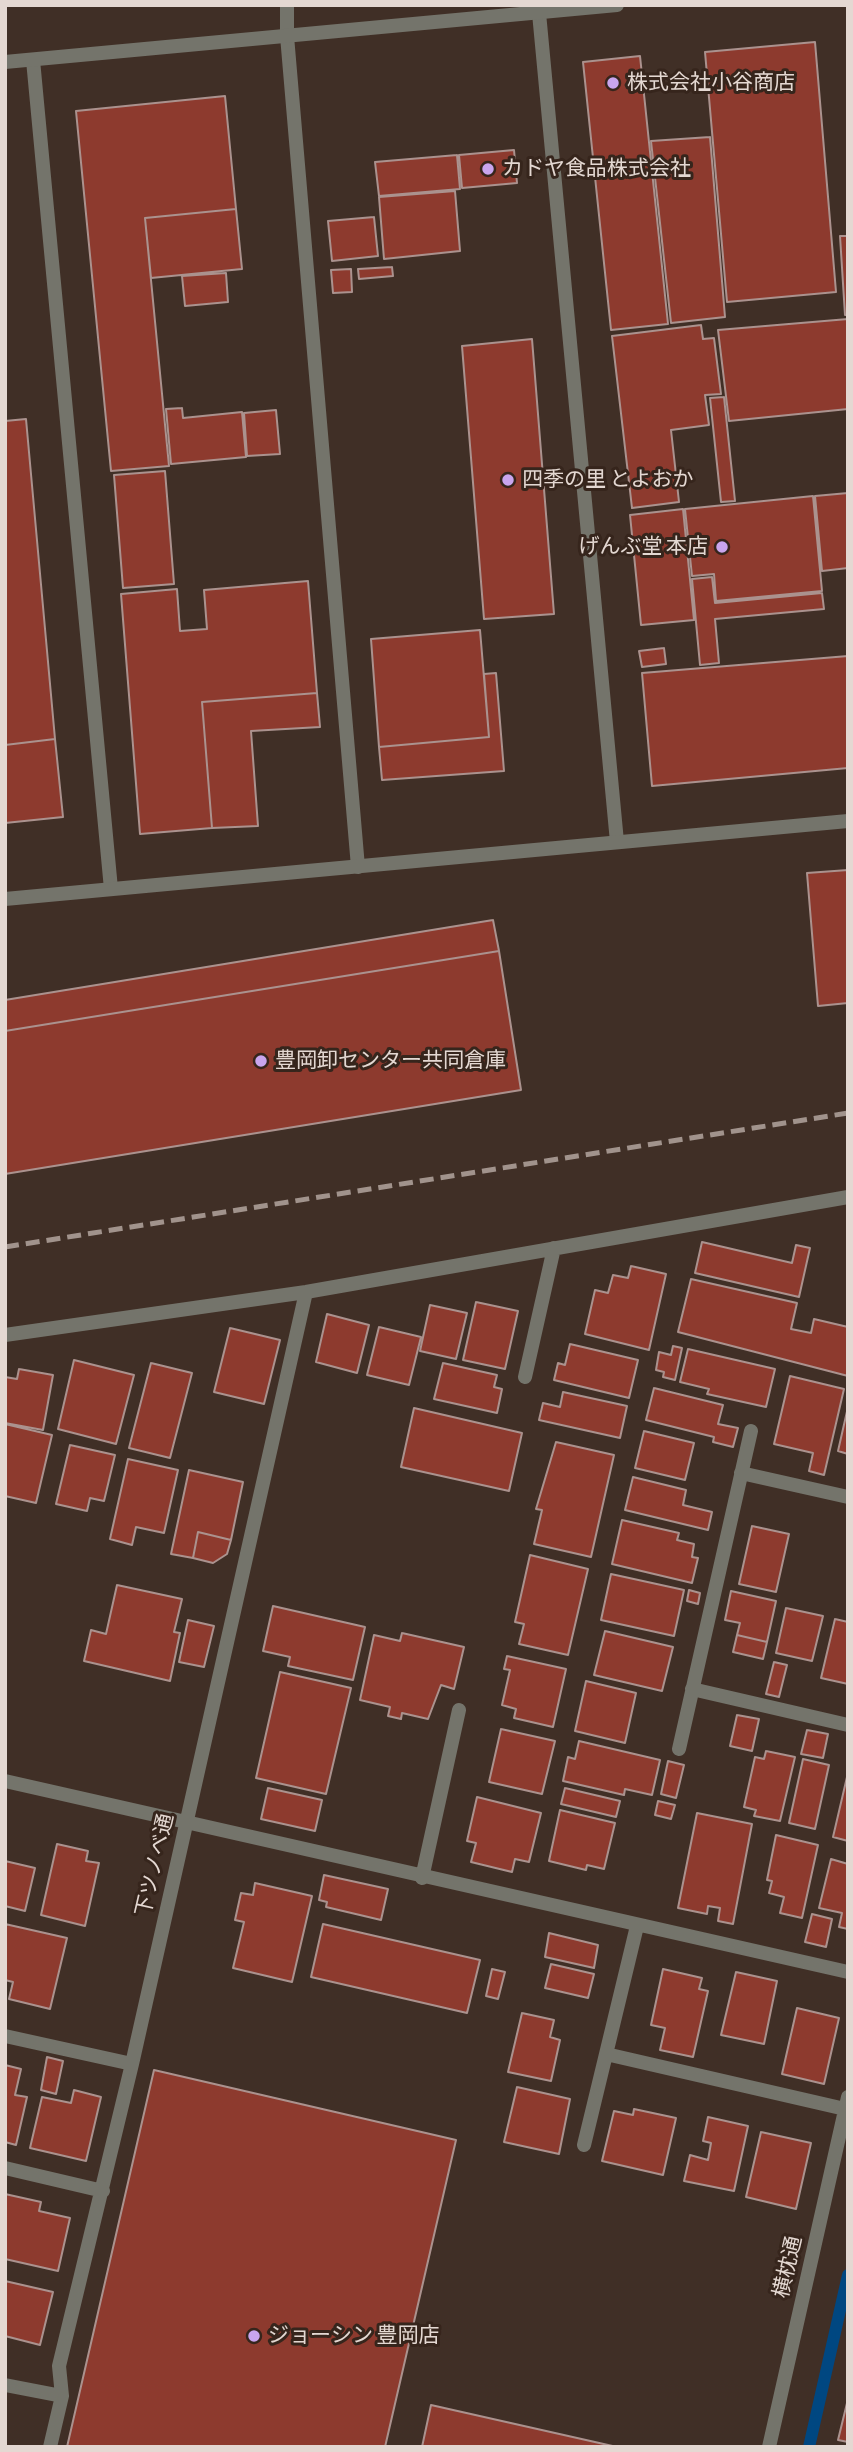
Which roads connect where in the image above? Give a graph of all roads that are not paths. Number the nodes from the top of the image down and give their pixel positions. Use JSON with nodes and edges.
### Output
{"nodes":[{"id":1,"x":287,"y":5,"type":"edge"},
{"id":2,"x":617,"y":5,"type":"edge"},
{"id":3,"x":539,"y":13,"type":"junction"},
{"id":4,"x":287,"y":36,"type":"junction"},
{"id":5,"x":33,"y":60,"type":"junction"},
{"id":6,"x":5,"y":62,"type":"edge"},
{"id":7,"x":848,"y":821,"type":"edge"},
{"id":8,"x":617,"y":842,"type":"junction"},
{"id":9,"x":358,"y":867,"type":"junction"},
{"id":10,"x":111,"y":890,"type":"junction"},
{"id":11,"x":5,"y":899,"type":"edge"},
{"id":12,"x":848,"y":1197,"type":"edge"},
{"id":13,"x":554,"y":1248,"type":"junction"},
{"id":14,"x":306,"y":1292,"type":"junction"},
{"id":15,"x":5,"y":1335,"type":"edge"},
{"id":16,"x":525,"y":1377,"type":"dead end"},
{"id":17,"x":751,"y":1431,"type":"dead end"},
{"id":18,"x":741,"y":1473,"type":"junction"},
{"id":19,"x":848,"y":1497,"type":"edge"},
{"id":20,"x":692,"y":1689,"type":"junction"},
{"id":21,"x":459,"y":1710,"type":"dead end"},
{"id":22,"x":848,"y":1725,"type":"edge"},
{"id":23,"x":679,"y":1749,"type":"dead end"},
{"id":24,"x":5,"y":1781,"type":"edge"},
{"id":25,"x":186,"y":1823,"type":"junction"},
{"id":26,"x":422,"y":1878,"type":"junction"},
{"id":27,"x":637,"y":1926,"type":"junction"},
{"id":28,"x":848,"y":1972,"type":"edge"},
{"id":29,"x":5,"y":2036,"type":"edge"},
{"id":30,"x":606,"y":2054,"type":"junction"},
{"id":31,"x":132,"y":2064,"type":"junction"},
{"id":32,"x":846,"y":2103,"type":"edge"},
{"id":33,"x":584,"y":2145,"type":"dead end"},
{"id":34,"x":5,"y":2168,"type":"edge"},
{"id":35,"x":103,"y":2191,"type":"junction"},
{"id":36,"x":5,"y":2385,"type":"edge"},
{"id":37,"x":62,"y":2396,"type":"junction"},
{"id":38,"x":50,"y":2447,"type":"edge"},
{"id":39,"x":769,"y":2447,"type":"edge"}],
"edges":[{"from":1,"to":4,"type":"street"},
{"from":2,"to":3,"type":"street"},
{"from":3,"to":4,"type":"street"},
{"from":3,"to":8,"type":"street"},
{"from":4,"to":5,"type":"street"},
{"from":4,"to":9,"type":"street"},
{"from":5,"to":6,"type":"street"},
{"from":5,"to":10,"type":"street"},
{"from":7,"to":8,"type":"street"},
{"from":8,"to":9,"type":"street"},
{"from":9,"to":10,"type":"street"},
{"from":10,"to":11,"type":"street"},
{"from":12,"to":13,"type":"street"},
{"from":13,"to":14,"type":"street"},
{"from":13,"to":16,"type":"street"},
{"from":14,"to":15,"type":"street"},
{"from":14,"to":25,"type":"street","name":"下ツノベ通"},
{"from":17,"to":18,"type":"street"},
{"from":18,"to":19,"type":"street"},
{"from":18,"to":20,"type":"street"},
{"from":20,"to":22,"type":"street"},
{"from":20,"to":23,"type":"street"},
{"from":21,"to":26,"type":"street"},
{"from":24,"to":25,"type":"street"},
{"from":25,"to":26,"type":"street"},
{"from":25,"to":31,"type":"street","name":"下ツノベ通"},
{"from":26,"to":27,"type":"street"},
{"from":27,"to":28,"type":"street"},
{"from":27,"to":30,"type":"street"},
{"from":29,"to":31,"type":"street"},
{"from":30,"to":32,"type":"street"},
{"from":30,"to":33,"type":"street"},
{"from":31,"to":35,"type":"street","name":"下ツノベ通"},
{"from":32,"to":39,"type":"street","name":"横枕通"},
{"from":34,"to":35,"type":"street"},
{"from":35,"to":37,"type":"street","name":"下ツノベ通"},
{"from":36,"to":37,"type":"street"},
{"from":37,"to":38,"type":"street","name":"下ツノベ通"}]}
